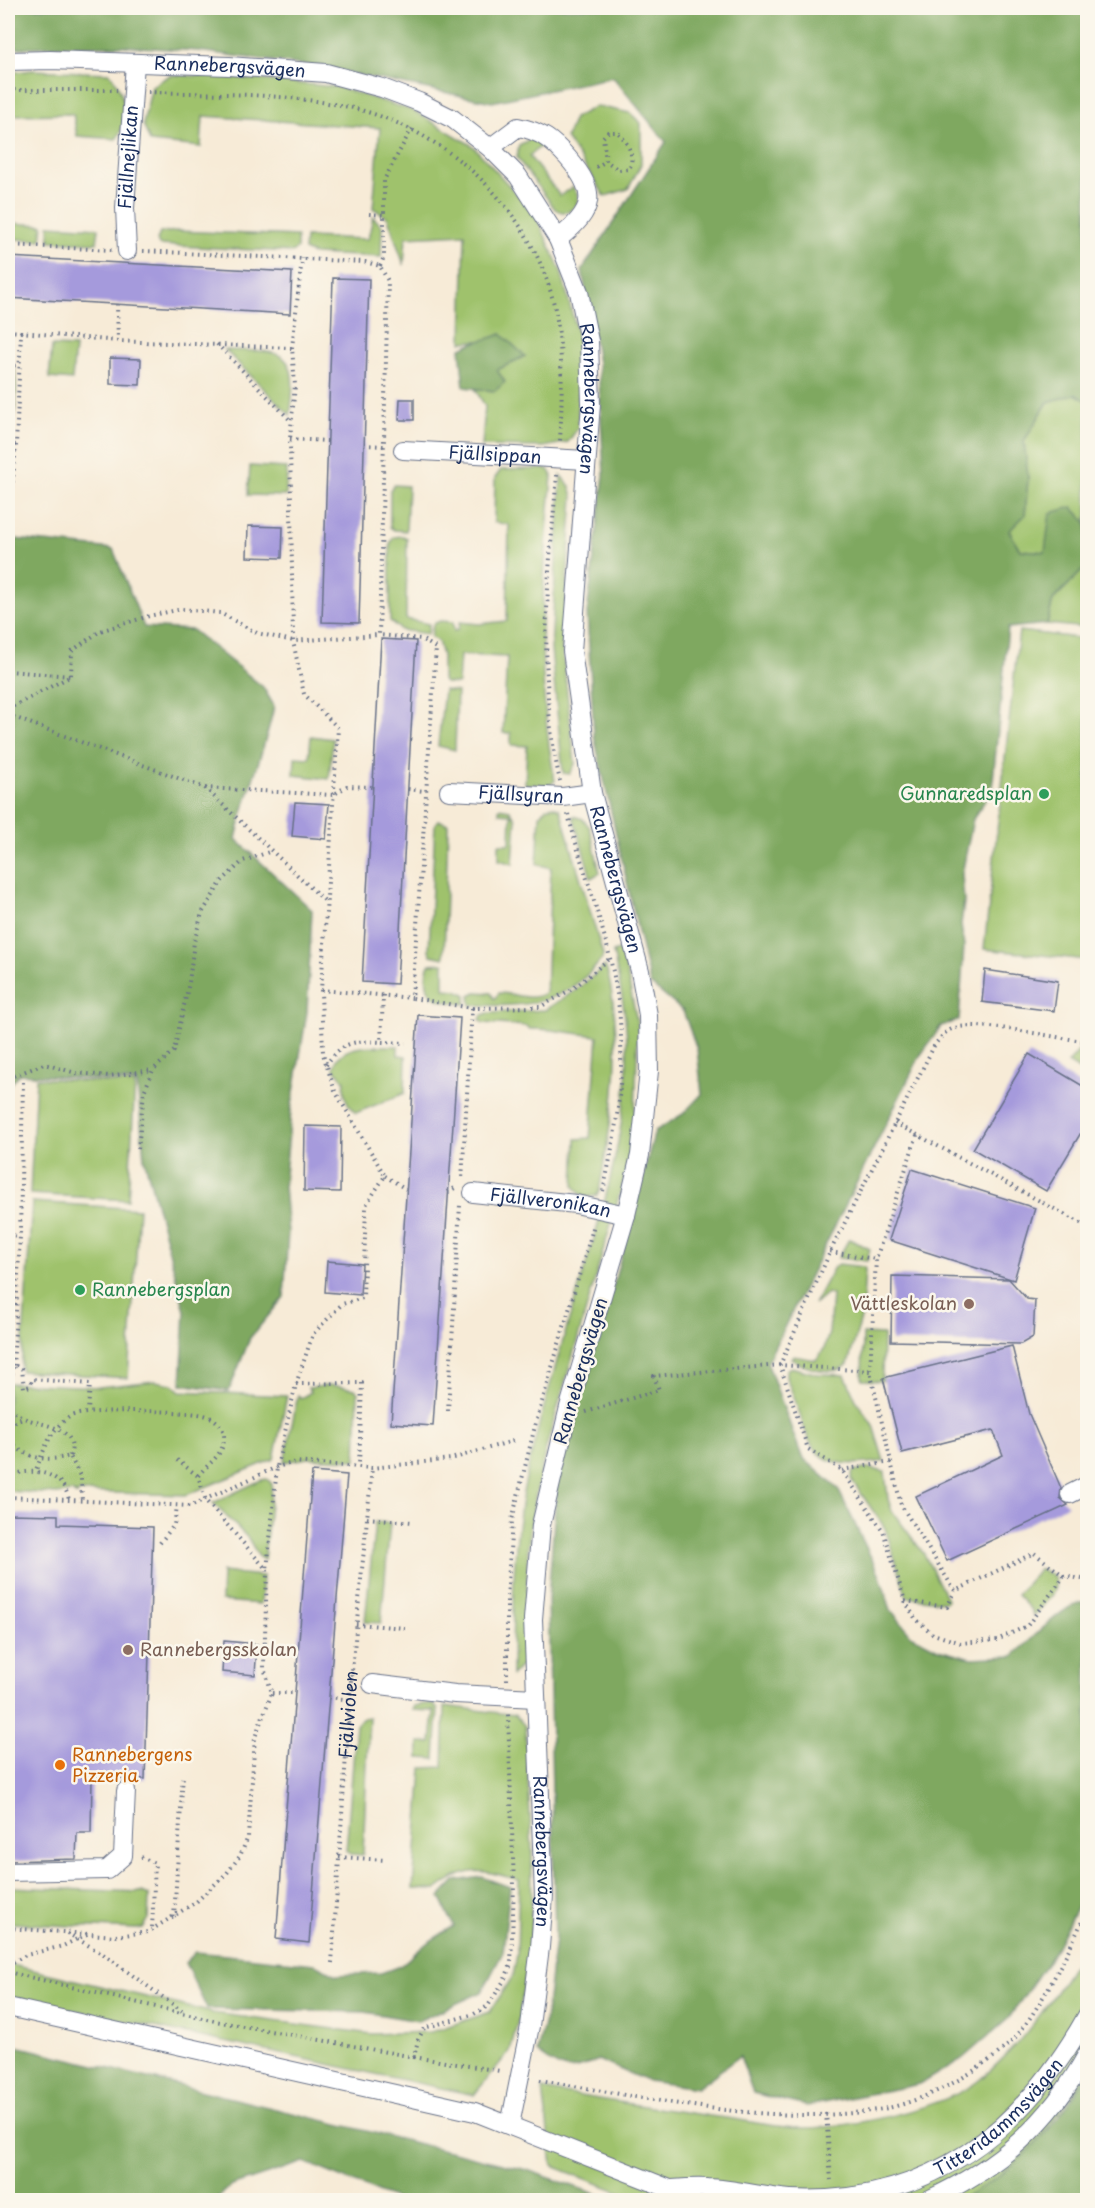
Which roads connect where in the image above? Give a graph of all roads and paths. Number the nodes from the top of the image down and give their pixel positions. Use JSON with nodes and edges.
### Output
{"nodes":[{"id":1,"x":8,"y":61,"type":"edge"},
{"id":2,"x":135,"y":63,"type":"junction"},
{"id":3,"x":8,"y":90,"type":"edge"},
{"id":4,"x":135,"y":91,"type":"junction"},
{"id":5,"x":412,"y":128,"type":"junction"},
{"id":6,"x":490,"y":148,"type":"junction"},
{"id":7,"x":606,"y":161,"type":"junction"},
{"id":8,"x":582,"y":175,"type":"junction"},
{"id":9,"x":369,"y":214,"type":"dead end"},
{"id":10,"x":385,"y":215,"type":"junction"},
{"id":11,"x":558,"y":239,"type":"junction"},
{"id":12,"x":8,"y":245,"type":"edge"},
{"id":13,"x":127,"y":251,"type":"junction"},
{"id":14,"x":302,"y":258,"type":"junction"},
{"id":15,"x":380,"y":266,"type":"junction"},
{"id":16,"x":117,"y":304,"type":"dead end"},
{"id":17,"x":8,"y":332,"type":"edge"},
{"id":18,"x":21,"y":332,"type":"junction"},
{"id":19,"x":118,"y":341,"type":"junction"},
{"id":20,"x":216,"y":343,"type":"junction"},
{"id":21,"x":292,"y":348,"type":"junction"},
{"id":22,"x":20,"y":365,"type":"junction"},
{"id":23,"x":8,"y":366,"type":"edge"},
{"id":24,"x":292,"y":421,"type":"junction"},
{"id":25,"x":290,"y":439,"type":"junction"},
{"id":26,"x":328,"y":441,"type":"dead end"},
{"id":27,"x":8,"y":444,"type":"edge"},
{"id":28,"x":16,"y":445,"type":"junction"},
{"id":29,"x":403,"y":450,"type":"dead end"},
{"id":30,"x":559,"y":458,"type":"junction"},
{"id":31,"x":586,"y":460,"type":"junction"},
{"id":32,"x":8,"y":536,"type":"edge"},
{"id":33,"x":8,"y":566,"type":"edge"},
{"id":34,"x":379,"y":635,"type":"junction"},
{"id":35,"x":293,"y":641,"type":"junction"},
{"id":36,"x":8,"y":671,"type":"edge"},
{"id":37,"x":71,"y":676,"type":"junction"},
{"id":38,"x":8,"y":709,"type":"edge"},
{"id":39,"x":8,"y":715,"type":"edge"},
{"id":40,"x":373,"y":787,"type":"dead end"},
{"id":41,"x":205,"y":788,"type":"junction"},
{"id":42,"x":408,"y":789,"type":"dead end"},
{"id":43,"x":449,"y":790,"type":"dead end"},
{"id":44,"x":424,"y":791,"type":"junction"},
{"id":45,"x":592,"y":793,"type":"junction"},
{"id":46,"x":333,"y":795,"type":"junction"},
{"id":47,"x":563,"y":797,"type":"junction"},
{"id":48,"x":272,"y":851,"type":"junction"},
{"id":49,"x":326,"y":902,"type":"junction"},
{"id":50,"x":609,"y":960,"type":"junction"},
{"id":51,"x":321,"y":990,"type":"junction"},
{"id":52,"x":383,"y":995,"type":"junction"},
{"id":53,"x":412,"y":998,"type":"junction"},
{"id":54,"x":472,"y":1008,"type":"junction"},
{"id":55,"x":1088,"y":1041,"type":"edge"},
{"id":56,"x":381,"y":1042,"type":"junction"},
{"id":57,"x":405,"y":1043,"type":"dead end"},
{"id":58,"x":326,"y":1065,"type":"junction"},
{"id":59,"x":153,"y":1070,"type":"junction"},
{"id":60,"x":8,"y":1078,"type":"edge"},
{"id":61,"x":23,"y":1082,"type":"dead end"},
{"id":62,"x":895,"y":1123,"type":"junction"},
{"id":63,"x":916,"y":1135,"type":"junction"},
{"id":64,"x":138,"y":1149,"type":"dead end"},
{"id":65,"x":385,"y":1176,"type":"junction"},
{"id":66,"x":406,"y":1189,"type":"dead end"},
{"id":67,"x":473,"y":1193,"type":"dead end"},
{"id":68,"x":599,"y":1208,"type":"junction"},
{"id":69,"x":626,"y":1215,"type":"junction"},
{"id":70,"x":1088,"y":1227,"type":"edge"},
{"id":71,"x":8,"y":1235,"type":"edge"},
{"id":72,"x":20,"y":1236,"type":"junction"},
{"id":73,"x":830,"y":1252,"type":"junction"},
{"id":74,"x":876,"y":1258,"type":"junction"},
{"id":75,"x":8,"y":1298,"type":"edge"},
{"id":76,"x":16,"y":1298,"type":"junction"},
{"id":77,"x":8,"y":1355,"type":"edge"},
{"id":78,"x":14,"y":1355,"type":"junction"},
{"id":79,"x":780,"y":1365,"type":"junction"},
{"id":80,"x":13,"y":1367,"type":"junction"},
{"id":81,"x":870,"y":1371,"type":"junction"},
{"id":82,"x":296,"y":1384,"type":"junction"},
{"id":83,"x":8,"y":1409,"type":"edge"},
{"id":84,"x":88,"y":1411,"type":"junction"},
{"id":85,"x":448,"y":1411,"type":"dead end"},
{"id":86,"x":589,"y":1411,"type":"dead end"},
{"id":87,"x":24,"y":1418,"type":"junction"},
{"id":88,"x":55,"y":1427,"type":"junction"},
{"id":89,"x":513,"y":1441,"type":"dead end"},
{"id":90,"x":70,"y":1456,"type":"junction"},
{"id":91,"x":40,"y":1460,"type":"junction"},
{"id":92,"x":177,"y":1460,"type":"dead end"},
{"id":93,"x":891,"y":1462,"type":"junction"},
{"id":94,"x":359,"y":1466,"type":"junction"},
{"id":95,"x":277,"y":1467,"type":"junction"},
{"id":96,"x":372,"y":1468,"type":"junction"},
{"id":97,"x":842,"y":1470,"type":"junction"},
{"id":98,"x":35,"y":1472,"type":"junction"},
{"id":99,"x":8,"y":1476,"type":"edge"},
{"id":100,"x":198,"y":1476,"type":"junction"},
{"id":101,"x":1088,"y":1485,"type":"edge"},
{"id":102,"x":1070,"y":1494,"type":"dead end"},
{"id":103,"x":8,"y":1497,"type":"edge"},
{"id":104,"x":69,"y":1501,"type":"junction"},
{"id":105,"x":206,"y":1501,"type":"junction"},
{"id":106,"x":82,"y":1502,"type":"junction"},
{"id":107,"x":177,"y":1507,"type":"junction"},
{"id":108,"x":367,"y":1518,"type":"junction"},
{"id":109,"x":413,"y":1522,"type":"dead end"},
{"id":110,"x":160,"y":1543,"type":"dead end"},
{"id":111,"x":267,"y":1570,"type":"junction"},
{"id":112,"x":1064,"y":1576,"type":"junction"},
{"id":113,"x":1088,"y":1580,"type":"edge"},
{"id":114,"x":956,"y":1591,"type":"junction"},
{"id":115,"x":905,"y":1601,"type":"junction"},
{"id":116,"x":356,"y":1624,"type":"junction"},
{"id":117,"x":405,"y":1628,"type":"dead end"},
{"id":118,"x":372,"y":1684,"type":"dead end"},
{"id":119,"x":272,"y":1693,"type":"junction"},
{"id":120,"x":295,"y":1693,"type":"dead end"},
{"id":121,"x":507,"y":1697,"type":"junction"},
{"id":122,"x":329,"y":1698,"type":"dead end"},
{"id":123,"x":536,"y":1698,"type":"junction"},
{"id":124,"x":349,"y":1700,"type":"junction"},
{"id":125,"x":183,"y":1774,"type":"dead end"},
{"id":126,"x":126,"y":1791,"type":"dead end"},
{"id":127,"x":123,"y":1850,"type":"junction"},
{"id":128,"x":339,"y":1857,"type":"junction"},
{"id":129,"x":386,"y":1860,"type":"dead end"},
{"id":130,"x":8,"y":1872,"type":"edge"},
{"id":131,"x":1088,"y":1908,"type":"edge"},
{"id":132,"x":174,"y":1918,"type":"junction"},
{"id":133,"x":8,"y":1928,"type":"edge"},
{"id":134,"x":152,"y":1930,"type":"junction"},
{"id":135,"x":67,"y":1932,"type":"junction"},
{"id":136,"x":88,"y":1934,"type":"junction"},
{"id":137,"x":77,"y":1939,"type":"junction"},
{"id":138,"x":332,"y":1963,"type":"dead end"},
{"id":139,"x":8,"y":1965,"type":"edge"},
{"id":140,"x":8,"y":1972,"type":"edge"},
{"id":141,"x":8,"y":2007,"type":"edge"},
{"id":142,"x":1088,"y":2013,"type":"edge"},
{"id":143,"x":185,"y":2014,"type":"junction"},
{"id":144,"x":1088,"y":2054,"type":"edge"},
{"id":145,"x":414,"y":2056,"type":"junction"},
{"id":146,"x":500,"y":2071,"type":"dead end"},
{"id":147,"x":540,"y":2080,"type":"dead end"},
{"id":148,"x":826,"y":2113,"type":"junction"},
{"id":149,"x":510,"y":2125,"type":"junction"},
{"id":150,"x":831,"y":2180,"type":"dead end"},
{"id":151,"x":670,"y":2189,"type":"junction"},
{"id":152,"x":888,"y":2195,"type":"edge"},
{"id":153,"x":690,"y":2200,"type":"edge"},
{"id":154,"x":928,"y":2200,"type":"edge"}],
"edges":[{"from":1,"to":2,"type":"street","name":"Rannebergsvägen"},
{"from":2,"to":4,"type":"street","name":"Fjällnejlikan"},
{"from":2,"to":6,"type":"street","name":"Rannebergsvägen"},
{"from":3,"to":4,"type":"path"},
{"from":4,"to":5,"type":"path"},
{"from":4,"to":13,"type":"street","name":"Fjällnejlikan"},
{"from":5,"to":10,"type":"path"},
{"from":5,"to":30,"type":"path"},
{"from":6,"to":8,"type":"street"},
{"from":6,"to":11,"type":"street","name":"Rannebergsvägen"},
{"from":7,"to":7,"type":"path"},
{"from":7,"to":8,"type":"path"},
{"from":8,"to":11,"type":"street"},
{"from":9,"to":10,"type":"path"},
{"from":10,"to":15,"type":"path"},
{"from":11,"to":31,"type":"street","name":"Rannebergsvägen"},
{"from":12,"to":13,"type":"path"},
{"from":13,"to":14,"type":"path"},
{"from":14,"to":15,"type":"path"},
{"from":14,"to":21,"type":"path"},
{"from":15,"to":34,"type":"path"},
{"from":16,"to":19,"type":"path"},
{"from":17,"to":18,"type":"path"},
{"from":18,"to":19,"type":"path"},
{"from":18,"to":22,"type":"path"},
{"from":19,"to":20,"type":"path"},
{"from":20,"to":21,"type":"path"},
{"from":20,"to":24,"type":"path"},
{"from":21,"to":24,"type":"path"},
{"from":22,"to":23,"type":"path"},
{"from":22,"to":28,"type":"path"},
{"from":24,"to":25,"type":"path"},
{"from":25,"to":26,"type":"path"},
{"from":25,"to":35,"type":"path"},
{"from":27,"to":28,"type":"path"},
{"from":28,"to":32,"type":"path"},
{"from":29,"to":30,"type":"street","name":"Fjällsippan"},
{"from":30,"to":31,"type":"street","name":"Fjällsippan"},
{"from":30,"to":47,"type":"path"},
{"from":31,"to":45,"type":"street","name":"Rannebergsvägen"},
{"from":32,"to":33,"type":"path"},
{"from":34,"to":35,"type":"path"},
{"from":34,"to":44,"type":"path"},
{"from":35,"to":37,"type":"path"},
{"from":35,"to":46,"type":"path"},
{"from":36,"to":37,"type":"path"},
{"from":37,"to":38,"type":"path"},
{"from":39,"to":41,"type":"path"},
{"from":40,"to":46,"type":"path"},
{"from":41,"to":46,"type":"path"},
{"from":41,"to":48,"type":"path"},
{"from":42,"to":44,"type":"path"},
{"from":43,"to":47,"type":"street","name":"Fjällsyran"},
{"from":44,"to":53,"type":"path"},
{"from":45,"to":47,"type":"street","name":"Fjällsyran"},
{"from":45,"to":69,"type":"street","name":"Rannebergsvägen"},
{"from":46,"to":49,"type":"path"},
{"from":47,"to":50,"type":"path"},
{"from":48,"to":49,"type":"path"},
{"from":48,"to":59,"type":"path"},
{"from":49,"to":51,"type":"path"},
{"from":50,"to":54,"type":"path"},
{"from":50,"to":68,"type":"path"},
{"from":51,"to":52,"type":"path"},
{"from":51,"to":58,"type":"path"},
{"from":52,"to":53,"type":"path"},
{"from":52,"to":56,"type":"path"},
{"from":53,"to":54,"type":"path"},
{"from":54,"to":85,"type":"path"},
{"from":55,"to":62,"type":"path"},
{"from":56,"to":57,"type":"path"},
{"from":56,"to":58,"type":"path"},
{"from":58,"to":65,"type":"path"},
{"from":59,"to":60,"type":"path"},
{"from":59,"to":64,"type":"path"},
{"from":61,"to":72,"type":"path"},
{"from":62,"to":63,"type":"path"},
{"from":62,"to":73,"type":"path"},
{"from":63,"to":70,"type":"path"},
{"from":63,"to":74,"type":"path"},
{"from":65,"to":66,"type":"path"},
{"from":65,"to":82,"type":"path"},
{"from":67,"to":68,"type":"street","name":"Fjällveronikan"},
{"from":68,"to":69,"type":"street","name":"Fjällveronikan"},
{"from":68,"to":121,"type":"path"},
{"from":69,"to":123,"type":"street","name":"Rannebergsvägen"},
{"from":71,"to":72,"type":"path"},
{"from":72,"to":76,"type":"path"},
{"from":73,"to":74,"type":"path"},
{"from":73,"to":79,"type":"path"},
{"from":74,"to":81,"type":"path"},
{"from":75,"to":76,"type":"path"},
{"from":76,"to":78,"type":"path"},
{"from":77,"to":78,"type":"path"},
{"from":78,"to":80,"type":"path"},
{"from":79,"to":81,"type":"path"},
{"from":79,"to":86,"type":"path"},
{"from":79,"to":97,"type":"path"},
{"from":80,"to":83,"type":"path"},
{"from":80,"to":84,"type":"path"},
{"from":81,"to":93,"type":"path"},
{"from":82,"to":94,"type":"path"},
{"from":82,"to":95,"type":"path"},
{"from":83,"to":87,"type":"path"},
{"from":84,"to":88,"type":"path"},
{"from":84,"to":100,"type":"path"},
{"from":87,"to":88,"type":"path"},
{"from":87,"to":91,"type":"path"},
{"from":88,"to":90,"type":"path"},
{"from":88,"to":91,"type":"path"},
{"from":89,"to":96,"type":"path"},
{"from":90,"to":91,"type":"path"},
{"from":90,"to":106,"type":"path"},
{"from":91,"to":98,"type":"path"},
{"from":92,"to":100,"type":"path"},
{"from":93,"to":97,"type":"path"},
{"from":93,"to":114,"type":"path"},
{"from":94,"to":95,"type":"path"},
{"from":94,"to":96,"type":"path"},
{"from":95,"to":105,"type":"path"},
{"from":95,"to":111,"type":"path"},
{"from":96,"to":108,"type":"path","name":"Fjällviolen"},
{"from":97,"to":115,"type":"path"},
{"from":98,"to":99,"type":"path"},
{"from":98,"to":104,"type":"path"},
{"from":100,"to":105,"type":"path"},
{"from":101,"to":102,"type":"street"},
{"from":103,"to":104,"type":"path"},
{"from":104,"to":106,"type":"path"},
{"from":105,"to":107,"type":"path"},
{"from":105,"to":111,"type":"path"},
{"from":106,"to":107,"type":"path"},
{"from":107,"to":110,"type":"path"},
{"from":108,"to":109,"type":"path"},
{"from":108,"to":116,"type":"path","name":"Fjällviolen"},
{"from":111,"to":119,"type":"path"},
{"from":112,"to":113,"type":"path"},
{"from":112,"to":114,"type":"path"},
{"from":112,"to":115,"type":"path"},
{"from":114,"to":115,"type":"path"},
{"from":116,"to":117,"type":"path"},
{"from":116,"to":124,"type":"path","name":"Fjällviolen"},
{"from":118,"to":121,"type":"street","name":"Fjällviolen"},
{"from":119,"to":120,"type":"path"},
{"from":119,"to":132,"type":"path"},
{"from":121,"to":123,"type":"street","name":"Fjällviolen"},
{"from":121,"to":145,"type":"path"},
{"from":122,"to":124,"type":"path"},
{"from":123,"to":149,"type":"street","name":"Rannebergsvägen"},
{"from":124,"to":128,"type":"path","name":"Fjällviolen"},
{"from":125,"to":132,"type":"path"},
{"from":126,"to":127,"type":"street"},
{"from":127,"to":130,"type":"street"},
{"from":127,"to":134,"type":"path"},
{"from":128,"to":129,"type":"path"},
{"from":128,"to":138,"type":"path","name":"Fjällviolen"},
{"from":131,"to":148,"type":"path"},
{"from":132,"to":134,"type":"path"},
{"from":133,"to":135,"type":"path"},
{"from":134,"to":136,"type":"path"},
{"from":135,"to":136,"type":"path"},
{"from":135,"to":137,"type":"path"},
{"from":136,"to":137,"type":"path"},
{"from":137,"to":139,"type":"path"},
{"from":137,"to":143,"type":"path"},
{"from":140,"to":143,"type":"path"},
{"from":141,"to":149,"type":"street"},
{"from":142,"to":152,"type":"street","name":"Titteridammsvägen"},
{"from":143,"to":145,"type":"path"},
{"from":144,"to":154,"type":"street","name":"Titteridammsvägen"},
{"from":145,"to":146,"type":"path"},
{"from":147,"to":148,"type":"path"},
{"from":148,"to":150,"type":"path"},
{"from":149,"to":151,"type":"street"},
{"from":151,"to":152,"type":"street"},
{"from":151,"to":153,"type":"street"}]}
